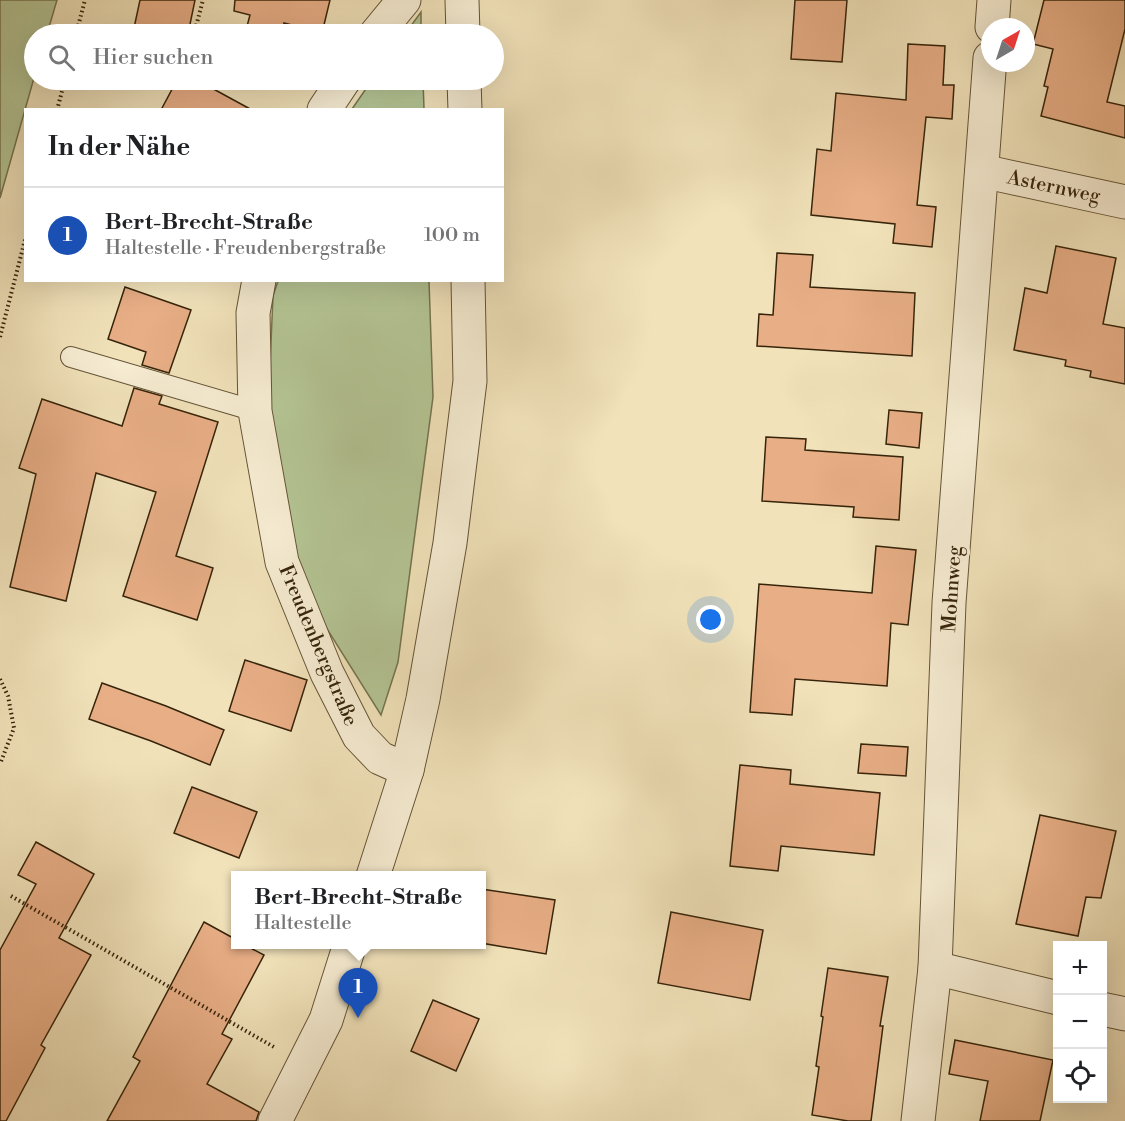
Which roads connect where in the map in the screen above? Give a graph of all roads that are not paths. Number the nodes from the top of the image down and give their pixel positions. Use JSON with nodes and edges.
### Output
{"nodes":[{"id":1,"x":404,"y":0,"type":"edge"},
{"id":2,"x":462,"y":0,"type":"edge"},
{"id":3,"x":994,"y":0,"type":"edge"},
{"id":4,"x":993,"y":18,"type":"edge"},
{"id":5,"x":384,"y":24,"type":"edge"},
{"id":6,"x":463,"y":24,"type":"edge"},
{"id":7,"x":989,"y":72,"type":"edge"},
{"id":8,"x":337,"y":90,"type":"edge"},
{"id":9,"x":464,"y":90,"type":"edge"},
{"id":10,"x":325,"y":108,"type":"edge"},
{"id":11,"x":465,"y":108,"type":"edge"},
{"id":12,"x":982,"y":171,"type":"junction"},
{"id":13,"x":1125,"y":202,"type":"edge"},
{"id":14,"x":259,"y":282,"type":"edge"},
{"id":15,"x":468,"y":282,"type":"edge"},
{"id":16,"x":71,"y":357,"type":"dead end"},
{"id":17,"x":255,"y":411,"type":"junction"},
{"id":18,"x":407,"y":770,"type":"junction"},
{"id":19,"x":375,"y":871,"type":"edge"},
{"id":20,"x":349,"y":949,"type":"edge"},
{"id":21,"x":935,"y":968,"type":"junction"},
{"id":22,"x":1053,"y":997,"type":"edge"},
{"id":23,"x":1107,"y":1010,"type":"edge"},
{"id":24,"x":1125,"y":1014,"type":"edge"},
{"id":25,"x":275,"y":1121,"type":"edge"},
{"id":26,"x":918,"y":1121,"type":"edge"}],
"edges":[{"from":1,"to":5,"type":"street"},
{"from":2,"to":6,"type":"street"},
{"from":3,"to":4,"type":"street"},
{"from":7,"to":12,"type":"street","name":"Mohnweg"},
{"from":8,"to":10,"type":"street"},
{"from":9,"to":11,"type":"street"},
{"from":12,"to":13,"type":"street","name":"Asternweg"},
{"from":12,"to":21,"type":"street","name":"Mohnweg"},
{"from":14,"to":17,"type":"street","name":"Freudenbergstraße"},
{"from":15,"to":18,"type":"street"},
{"from":16,"to":17,"type":"lane"},
{"from":17,"to":18,"type":"street","name":"Freudenbergstraße"},
{"from":18,"to":19,"type":"street"},
{"from":20,"to":25,"type":"street"},
{"from":21,"to":22,"type":"street"},
{"from":21,"to":26,"type":"street","name":"Mohnweg"},
{"from":23,"to":24,"type":"street"}]}
